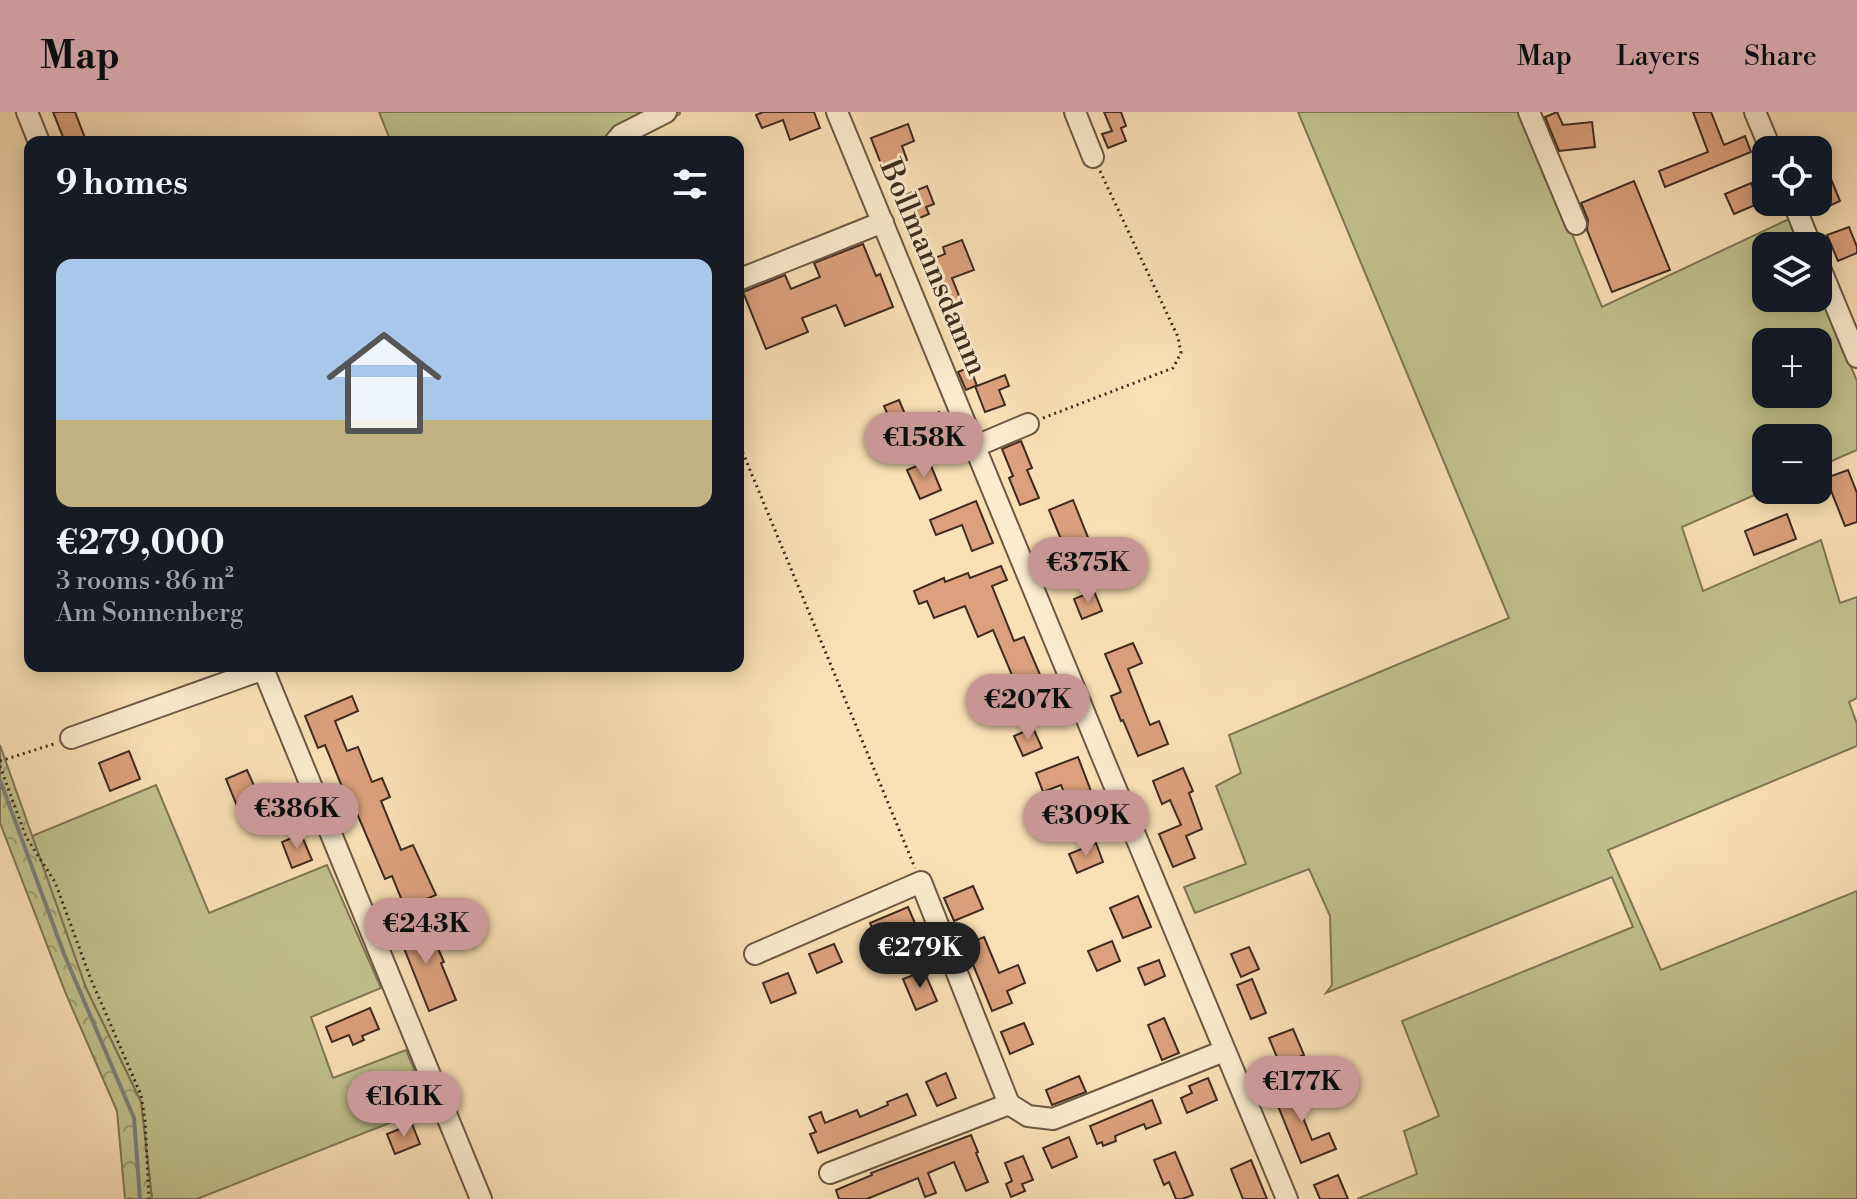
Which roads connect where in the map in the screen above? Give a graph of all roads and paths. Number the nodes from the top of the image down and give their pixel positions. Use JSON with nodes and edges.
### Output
{"nodes":[{"id":1,"x":27,"y":112,"type":"edge"},
{"id":2,"x":666,"y":112,"type":"edge"},
{"id":3,"x":837,"y":112,"type":"edge"},
{"id":4,"x":1075,"y":112,"type":"edge"},
{"id":5,"x":1529,"y":112,"type":"edge"},
{"id":6,"x":1755,"y":112,"type":"edge"},
{"id":7,"x":37,"y":136,"type":"edge"},
{"id":8,"x":620,"y":136,"type":"edge"},
{"id":9,"x":1765,"y":136,"type":"edge"},
{"id":10,"x":1093,"y":157,"type":"joint"},
{"id":11,"x":883,"y":222,"type":"junction"},
{"id":12,"x":1576,"y":224,"type":"dead end"},
{"id":13,"x":744,"y":278,"type":"edge"},
{"id":14,"x":1832,"y":297,"type":"edge"},
{"id":15,"x":1857,"y":357,"type":"edge"},
{"id":16,"x":1028,"y":424,"type":"joint"},
{"id":17,"x":976,"y":446,"type":"junction"},
{"id":18,"x":744,"y":455,"type":"edge"},
{"id":19,"x":249,"y":672,"type":"edge"},
{"id":20,"x":265,"y":672,"type":"edge"},
{"id":21,"x":71,"y":738,"type":"joint"},
{"id":22,"x":0,"y":764,"type":"edge"},
{"id":23,"x":921,"y":882,"type":"junction"},
{"id":24,"x":755,"y":954,"type":"dead end"},
{"id":25,"x":1224,"y":1051,"type":"junction"},
{"id":26,"x":1009,"y":1104,"type":"junction"},
{"id":27,"x":830,"y":1173,"type":"dead end"},
{"id":28,"x":149,"y":1199,"type":"edge"},
{"id":29,"x":481,"y":1199,"type":"edge"},
{"id":30,"x":1287,"y":1199,"type":"edge"}],
"edges":[{"from":1,"to":7,"type":"street"},
{"from":2,"to":8,"type":"street"},
{"from":3,"to":11,"type":"street","name":"Bollmannsdamm"},
{"from":4,"to":10,"type":"street"},
{"from":5,"to":12,"type":"street"},
{"from":6,"to":9,"type":"street"},
{"from":10,"to":16,"type":"path"},
{"from":11,"to":13,"type":"street"},
{"from":11,"to":17,"type":"street","name":"Bollmannsdamm"},
{"from":14,"to":15,"type":"street"},
{"from":16,"to":17,"type":"street"},
{"from":17,"to":25,"type":"street","name":"Bollmannsdamm"},
{"from":18,"to":23,"type":"path"},
{"from":19,"to":21,"type":"street"},
{"from":20,"to":29,"type":"street"},
{"from":21,"to":22,"type":"path"},
{"from":22,"to":28,"type":"path"},
{"from":23,"to":24,"type":"street"},
{"from":23,"to":26,"type":"street"},
{"from":25,"to":26,"type":"street"},
{"from":25,"to":30,"type":"street","name":"Bollmannsdamm"},
{"from":26,"to":27,"type":"street"}]}
